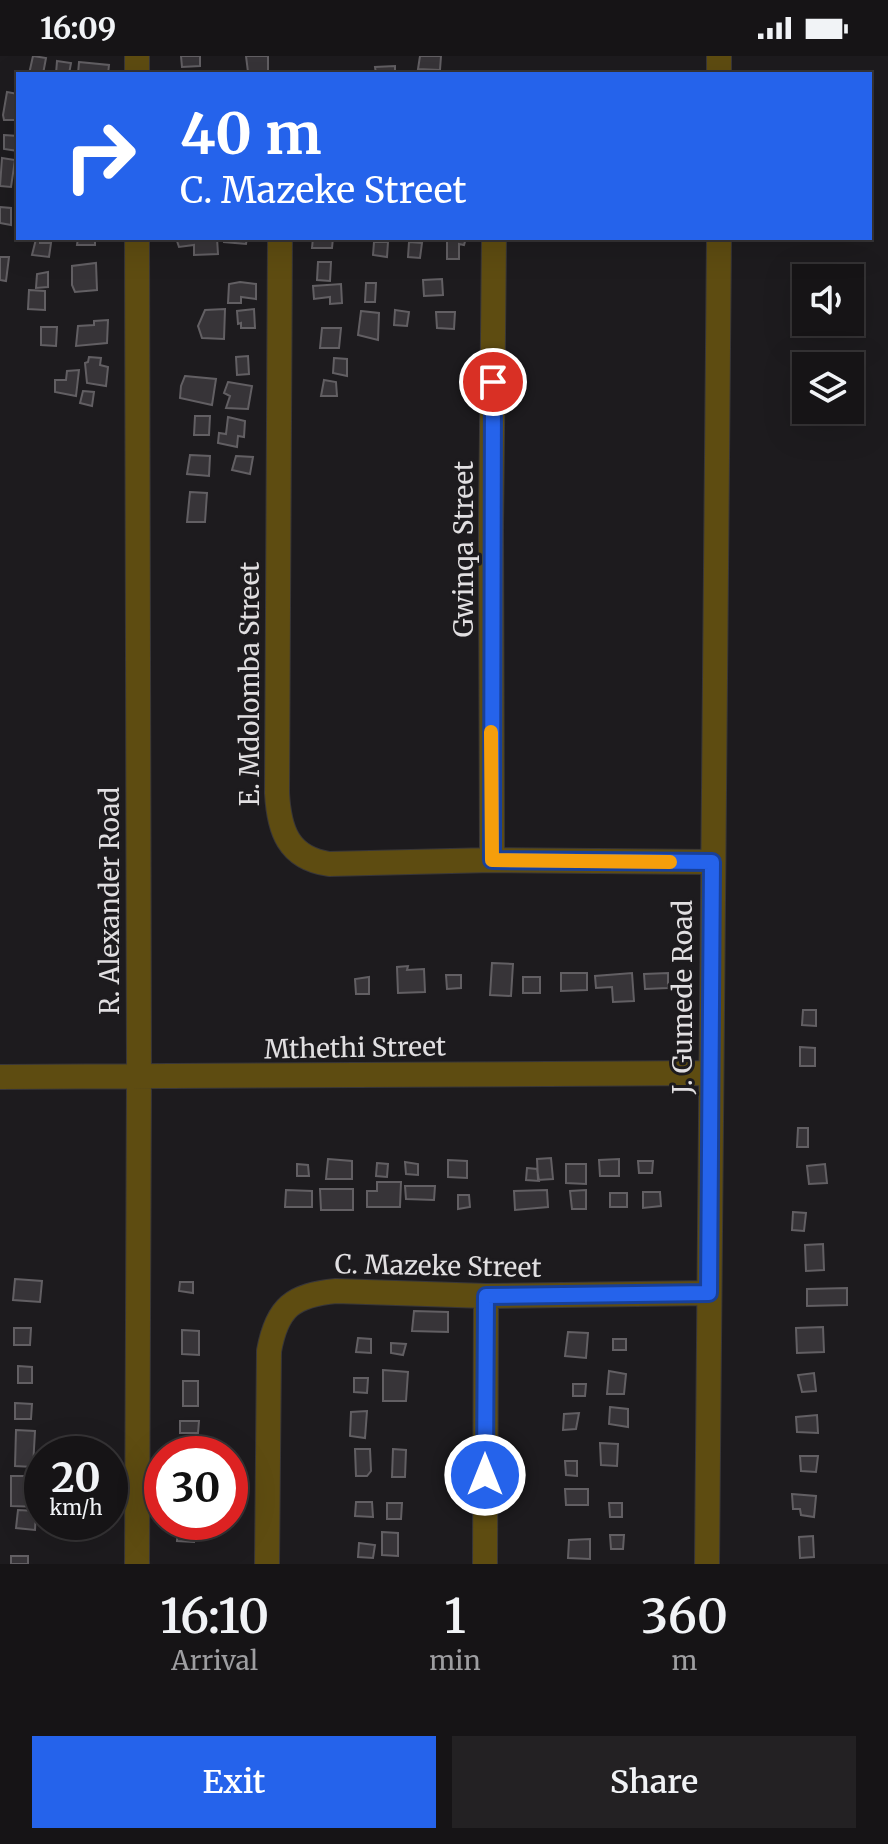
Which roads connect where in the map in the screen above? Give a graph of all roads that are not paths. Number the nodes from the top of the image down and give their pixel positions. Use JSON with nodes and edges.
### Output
{"nodes":[{"id":1,"x":137,"y":240,"type":"edge"},
{"id":2,"x":280,"y":240,"type":"edge"},
{"id":3,"x":494,"y":240,"type":"edge"},
{"id":4,"x":719,"y":240,"type":"edge"},
{"id":5,"x":492,"y":860,"type":"junction"},
{"id":6,"x":712,"y":862,"type":"junction"},
{"id":7,"x":710,"y":1073,"type":"junction"},
{"id":8,"x":0,"y":1077,"type":"edge"},
{"id":9,"x":139,"y":1078,"type":"junction"},
{"id":10,"x":709,"y":1293,"type":"junction"},
{"id":11,"x":486,"y":1296,"type":"junction"},
{"id":12,"x":137,"y":1564,"type":"edge"},
{"id":13,"x":267,"y":1564,"type":"edge"},
{"id":14,"x":485,"y":1564,"type":"edge"},
{"id":15,"x":707,"y":1564,"type":"edge"}],
"edges":[{"from":1,"to":9,"type":"street","name":"R. Alexander Road"},
{"from":2,"to":5,"type":"street","name":"E. Mdolomba Street"},
{"from":3,"to":5,"type":"street","name":"Gwinqa Street"},
{"from":4,"to":6,"type":"street","name":"J. Gumede Road"},
{"from":5,"to":6,"type":"street","name":"E. Mdolomba Street"},
{"from":6,"to":7,"type":"street","name":"J. Gumede Road"},
{"from":7,"to":9,"type":"street","name":"Mthethi Street"},
{"from":7,"to":10,"type":"street","name":"J. Gumede Road"},
{"from":8,"to":9,"type":"street","name":"Mthethi Street"},
{"from":9,"to":12,"type":"street","name":"R. Alexander Road"},
{"from":10,"to":11,"type":"street","name":"C. Mazeke Street"},
{"from":10,"to":15,"type":"street","name":"J. Gumede Road"},
{"from":11,"to":13,"type":"street","name":"C. Mazeke Street"},
{"from":11,"to":14,"type":"street"}]}
